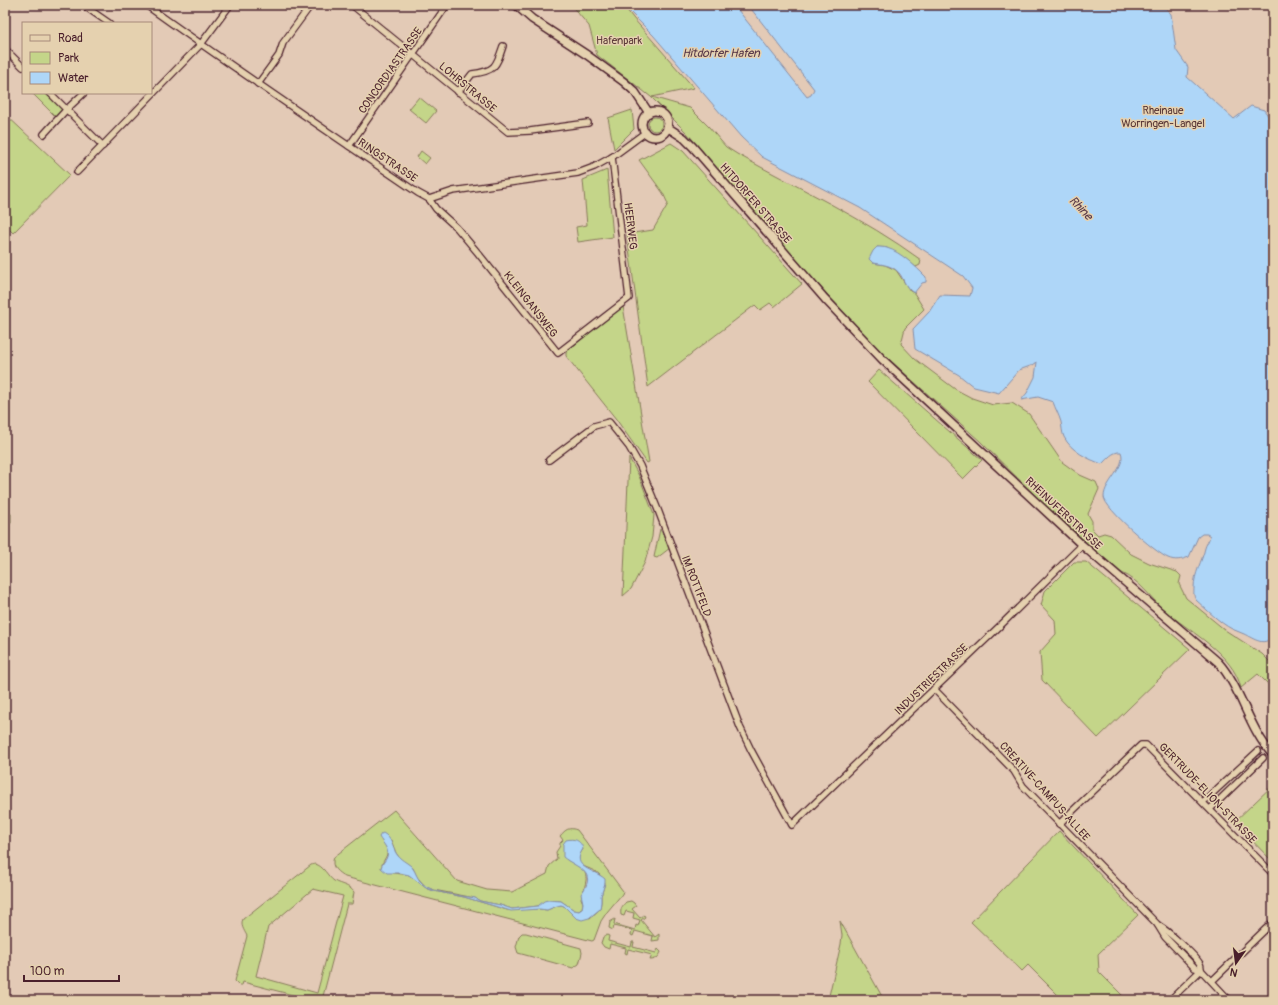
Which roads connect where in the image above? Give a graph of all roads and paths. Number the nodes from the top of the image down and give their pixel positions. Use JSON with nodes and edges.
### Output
{"nodes":[{"id":1,"x":83,"y":5,"type":"edge"},
{"id":2,"x":146,"y":5,"type":"edge"},
{"id":3,"x":230,"y":5,"type":"edge"},
{"id":4,"x":311,"y":5,"type":"edge"},
{"id":5,"x":352,"y":5,"type":"edge"},
{"id":6,"x":447,"y":5,"type":"edge"},
{"id":7,"x":516,"y":5,"type":"edge"},
{"id":8,"x":108,"y":22,"type":"edge"},
{"id":9,"x":201,"y":44,"type":"junction"},
{"id":10,"x":503,"y":46,"type":"dead end"},
{"id":11,"x":5,"y":49,"type":"edge"},
{"id":12,"x":413,"y":54,"type":"junction"},
{"id":13,"x":22,"y":66,"type":"edge"},
{"id":14,"x":258,"y":84,"type":"junction"},
{"id":15,"x":458,"y":92,"type":"junction"},
{"id":16,"x":51,"y":94,"type":"edge"},
{"id":17,"x":83,"y":94,"type":"edge"},
{"id":18,"x":67,"y":110,"type":"junction"},
{"id":19,"x":649,"y":112,"type":"junction"},
{"id":20,"x":588,"y":124,"type":"dead end"},
{"id":21,"x":667,"y":128,"type":"junction"},
{"id":22,"x":646,"y":132,"type":"junction"},
{"id":23,"x":44,"y":134,"type":"dead end"},
{"id":24,"x":103,"y":146,"type":"junction"},
{"id":25,"x":349,"y":146,"type":"junction"},
{"id":26,"x":612,"y":157,"type":"junction"},
{"id":27,"x":77,"y":172,"type":"dead end"},
{"id":28,"x":429,"y":199,"type":"junction"},
{"id":29,"x":824,"y":297,"type":"joint"},
{"id":30,"x":629,"y":298,"type":"joint"},
{"id":31,"x":549,"y":460,"type":"dead end"},
{"id":32,"x":1082,"y":545,"type":"junction"},
{"id":33,"x":934,"y":689,"type":"junction"},
{"id":34,"x":1258,"y":751,"type":"dead end"},
{"id":35,"x":1273,"y":755,"type":"edge"},
{"id":36,"x":1263,"y":758,"type":"dead end"},
{"id":37,"x":1203,"y":802,"type":"junction"},
{"id":38,"x":1210,"y":809,"type":"junction"},
{"id":39,"x":1059,"y":824,"type":"junction"},
{"id":40,"x":792,"y":825,"type":"joint"},
{"id":41,"x":1273,"y":874,"type":"edge"},
{"id":42,"x":1273,"y":922,"type":"edge"},
{"id":43,"x":1201,"y":970,"type":"junction"},
{"id":44,"x":1212,"y":981,"type":"junction"},
{"id":45,"x":1170,"y":1000,"type":"edge"},
{"id":46,"x":1229,"y":1000,"type":"edge"}],
"edges":[{"from":1,"to":8,"type":"street"},
{"from":2,"to":9,"type":"street","name":"RINGSTRASSE"},
{"from":3,"to":9,"type":"street"},
{"from":4,"to":14,"type":"street"},
{"from":5,"to":12,"type":"street","name":"LOHRSTRASSE"},
{"from":6,"to":12,"type":"street","name":"CONCORDIASTRASSE"},
{"from":7,"to":19,"type":"street"},
{"from":9,"to":14,"type":"street","name":"RINGSTRASSE"},
{"from":9,"to":24,"type":"street"},
{"from":10,"to":15,"type":"street"},
{"from":11,"to":13,"type":"street"},
{"from":12,"to":15,"type":"street","name":"LOHRSTRASSE"},
{"from":12,"to":25,"type":"street","name":"CONCORDIASTRASSE"},
{"from":14,"to":25,"type":"street","name":"RINGSTRASSE"},
{"from":15,"to":20,"type":"street","name":"LOHRSTRASSE"},
{"from":16,"to":18,"type":"street"},
{"from":17,"to":18,"type":"street"},
{"from":18,"to":23,"type":"street"},
{"from":18,"to":24,"type":"street"},
{"from":19,"to":21,"type":"street"},
{"from":19,"to":22,"type":"street"},
{"from":21,"to":22,"type":"street"},
{"from":21,"to":29,"type":"street","name":"HITDORFER STRASSE"},
{"from":22,"to":26,"type":"street"},
{"from":24,"to":27,"type":"street"},
{"from":25,"to":28,"type":"street","name":"RINGSTRASSE"},
{"from":26,"to":28,"type":"street"},
{"from":26,"to":30,"type":"street","name":"HEERWEG"},
{"from":28,"to":30,"type":"street","name":"KLEINGANSWEG"},
{"from":29,"to":32,"type":"street","name":"RHEINUFERSTRASSE"},
{"from":31,"to":40,"type":"street","name":"IM ROTTFELD"},
{"from":32,"to":33,"type":"street","name":"INDUSTRIESTRASSE"},
{"from":32,"to":35,"type":"street","name":"RHEINUFERSTRASSE"},
{"from":33,"to":39,"type":"street","name":"CREATIVE-CAMPUS-ALLEE"},
{"from":33,"to":40,"type":"street","name":"INDUSTRIESTRASSE"},
{"from":34,"to":37,"type":"street"},
{"from":36,"to":38,"type":"street"},
{"from":37,"to":38,"type":"street","name":"GERTRUDE-ELION-STRASSE"},
{"from":37,"to":39,"type":"street","name":"GERTRUDE-ELION-STRASSE"},
{"from":38,"to":41,"type":"street","name":"GERTRUDE-ELION-STRASSE"},
{"from":39,"to":43,"type":"street","name":"CREATIVE-CAMPUS-ALLEE"},
{"from":42,"to":44,"type":"street"},
{"from":43,"to":44,"type":"street","name":"CREATIVE-CAMPUS-ALLEE"},
{"from":43,"to":45,"type":"street"},
{"from":44,"to":46,"type":"street","name":"CREATIVE-CAMPUS-ALLEE"}]}
